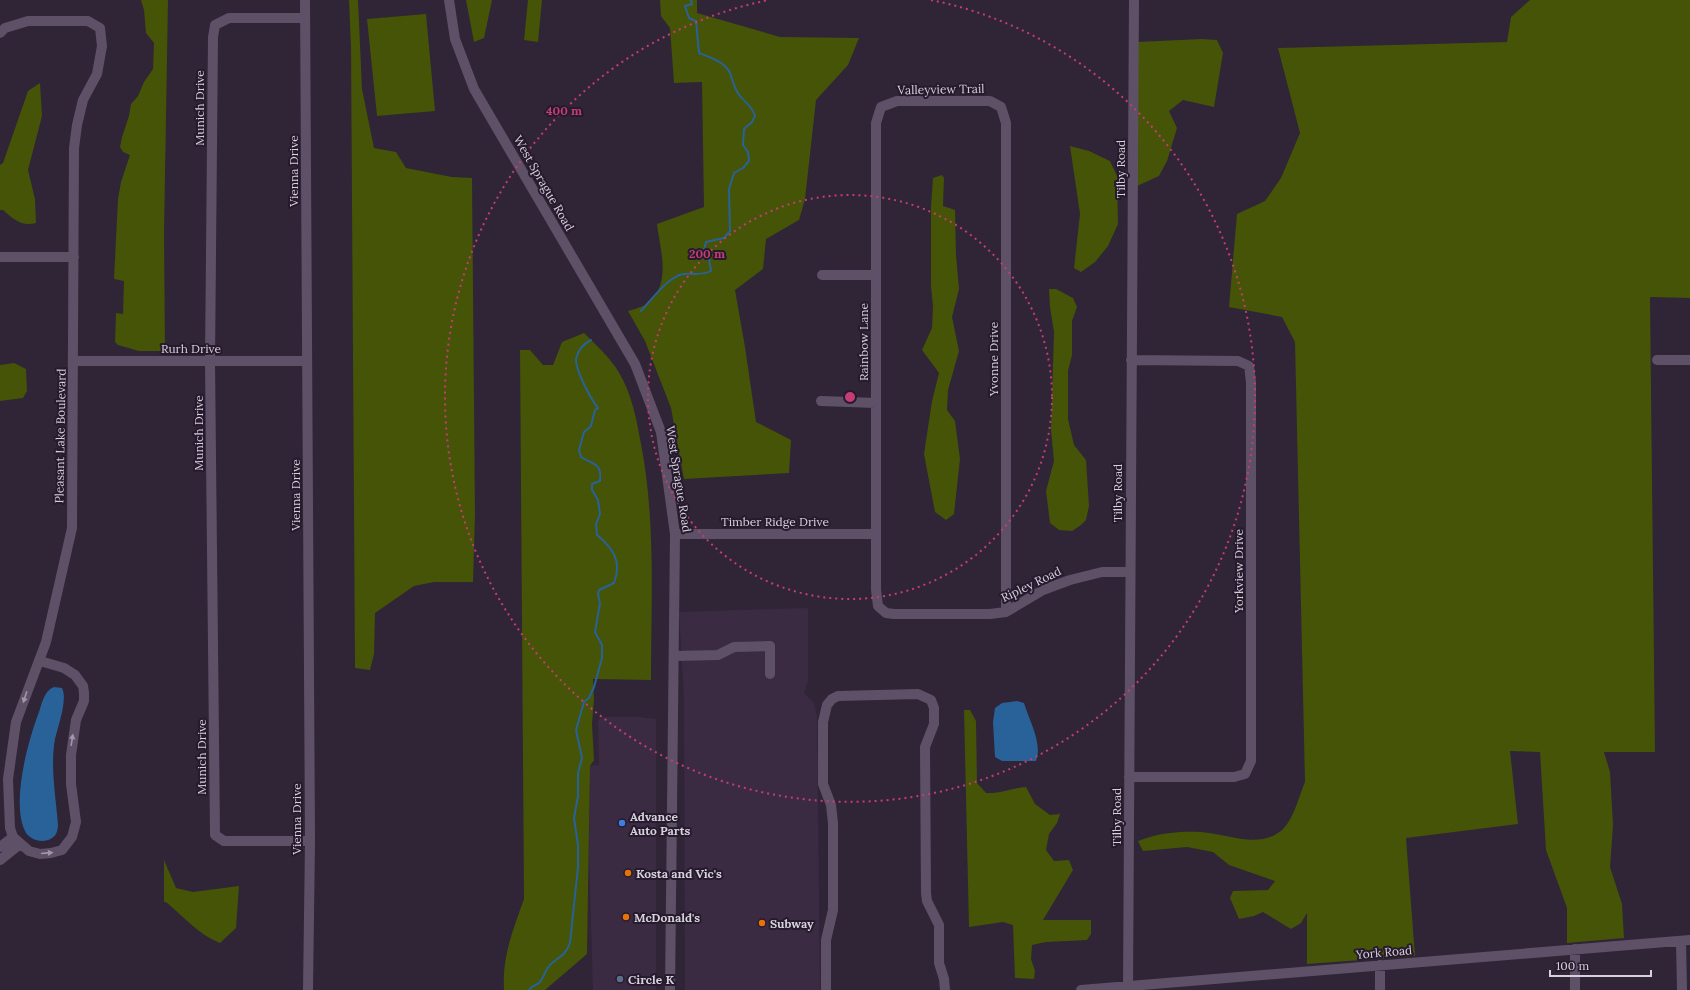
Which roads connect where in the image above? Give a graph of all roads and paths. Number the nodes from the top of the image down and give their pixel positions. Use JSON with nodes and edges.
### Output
{"nodes":[{"id":1,"x":305,"y":0,"type":"edge"},
{"id":2,"x":449,"y":0,"type":"edge"},
{"id":3,"x":1134,"y":0,"type":"edge"},
{"id":4,"x":305,"y":18,"type":"junction"},
{"id":5,"x":0,"y":33,"type":"edge"},
{"id":6,"x":881,"y":107,"type":"joint"},
{"id":7,"x":1001,"y":107,"type":"joint"},
{"id":8,"x":0,"y":257,"type":"edge"},
{"id":9,"x":74,"y":257,"type":"junction"},
{"id":10,"x":822,"y":275,"type":"dead end"},
{"id":11,"x":876,"y":275,"type":"junction"},
{"id":12,"x":1131,"y":360,"type":"junction"},
{"id":13,"x":1657,"y":360,"type":"dead end"},
{"id":14,"x":1690,"y":360,"type":"edge"},
{"id":15,"x":74,"y":361,"type":"junction"},
{"id":16,"x":210,"y":361,"type":"junction"},
{"id":17,"x":307,"y":361,"type":"junction"},
{"id":18,"x":821,"y":401,"type":"dead end"},
{"id":19,"x":876,"y":403,"type":"junction"},
{"id":20,"x":675,"y":534,"type":"junction"},
{"id":21,"x":876,"y":534,"type":"junction"},
{"id":22,"x":1130,"y":572,"type":"junction"},
{"id":23,"x":1006,"y":612,"type":"junction"},
{"id":24,"x":894,"y":614,"type":"joint"},
{"id":25,"x":674,"y":656,"type":"junction"},
{"id":26,"x":40,"y":661,"type":"junction"},
{"id":27,"x":770,"y":674,"type":"dead end"},
{"id":28,"x":1130,"y":777,"type":"junction"},
{"id":29,"x":16,"y":841,"type":"junction"},
{"id":30,"x":310,"y":842,"type":"junction"},
{"id":31,"x":0,"y":848,"type":"edge"},
{"id":32,"x":0,"y":860,"type":"edge"},
{"id":33,"x":1685,"y":940,"type":"edge"},
{"id":34,"x":1575,"y":949,"type":"junction"},
{"id":35,"x":1380,"y":965,"type":"junction"},
{"id":36,"x":1128,"y":988,"type":"edge"},
{"id":37,"x":308,"y":990,"type":"edge"},
{"id":38,"x":670,"y":990,"type":"edge"},
{"id":39,"x":826,"y":990,"type":"edge"},
{"id":40,"x":945,"y":990,"type":"edge"},
{"id":41,"x":1081,"y":990,"type":"edge"},
{"id":42,"x":1380,"y":990,"type":"edge"},
{"id":43,"x":1575,"y":990,"type":"edge"},
{"id":44,"x":1682,"y":990,"type":"edge"}],
"edges":[{"from":1,"to":4,"type":"street","name":"Vienna Drive"},
{"from":2,"to":20,"type":"street","name":"West Sprague Road"},
{"from":3,"to":12,"type":"street","name":"Tilby Road"},
{"from":4,"to":16,"type":"street","name":"Munich Drive"},
{"from":4,"to":17,"type":"street","name":"Vienna Drive"},
{"from":5,"to":9,"type":"street","name":"Pleasant Lake Boulevard"},
{"from":6,"to":7,"type":"street","name":"Valleyview Trail"},
{"from":6,"to":11,"type":"street","name":"Rainbow Lane"},
{"from":7,"to":23,"type":"street","name":"Yvonne Drive"},
{"from":8,"to":9,"type":"street"},
{"from":9,"to":15,"type":"street","name":"Pleasant Lake Boulevard"},
{"from":10,"to":11,"type":"street"},
{"from":11,"to":19,"type":"street","name":"Rainbow Lane"},
{"from":12,"to":22,"type":"street","name":"Tilby Road"},
{"from":12,"to":28,"type":"street","name":"Yorkview Drive"},
{"from":13,"to":14,"type":"street"},
{"from":15,"to":16,"type":"street","name":"Rurh Drive"},
{"from":15,"to":26,"type":"street","name":"Pleasant Lake Boulevard"},
{"from":16,"to":17,"type":"street","name":"Rurh Drive"},
{"from":16,"to":30,"type":"street","name":"Munich Drive"},
{"from":17,"to":30,"type":"street","name":"Vienna Drive"},
{"from":18,"to":19,"type":"street"},
{"from":19,"to":21,"type":"street","name":"Rainbow Lane"},
{"from":20,"to":21,"type":"street","name":"Timber Ridge Drive"},
{"from":20,"to":25,"type":"street","name":"West Sprague Road"},
{"from":21,"to":24,"type":"street","name":"Rainbow Lane"},
{"from":22,"to":23,"type":"street","name":"Ripley Road"},
{"from":22,"to":28,"type":"street","name":"Tilby Road"},
{"from":23,"to":24,"type":"street","name":"Ripley Road"},
{"from":25,"to":27,"type":"street"},
{"from":25,"to":38,"type":"street","name":"West Sprague Road"},
{"from":26,"to":29,"type":"street","name":"Pleasant Lake Boulevard","one_way":true},
{"from":29,"to":26,"type":"street","one_way":true},
{"from":28,"to":36,"type":"street","name":"Tilby Road"},
{"from":29,"to":31,"type":"street"},
{"from":29,"to":32,"type":"street"},
{"from":30,"to":37,"type":"street","name":"Vienna Drive"},
{"from":33,"to":34,"type":"street","name":"York Road"},
{"from":33,"to":44,"type":"street"},
{"from":34,"to":35,"type":"street","name":"York Road"},
{"from":34,"to":43,"type":"street"},
{"from":35,"to":36,"type":"street","name":"York Road"},
{"from":35,"to":42,"type":"street"},
{"from":36,"to":41,"type":"street","name":"York Road"},
{"from":39,"to":40,"type":"street"}]}
